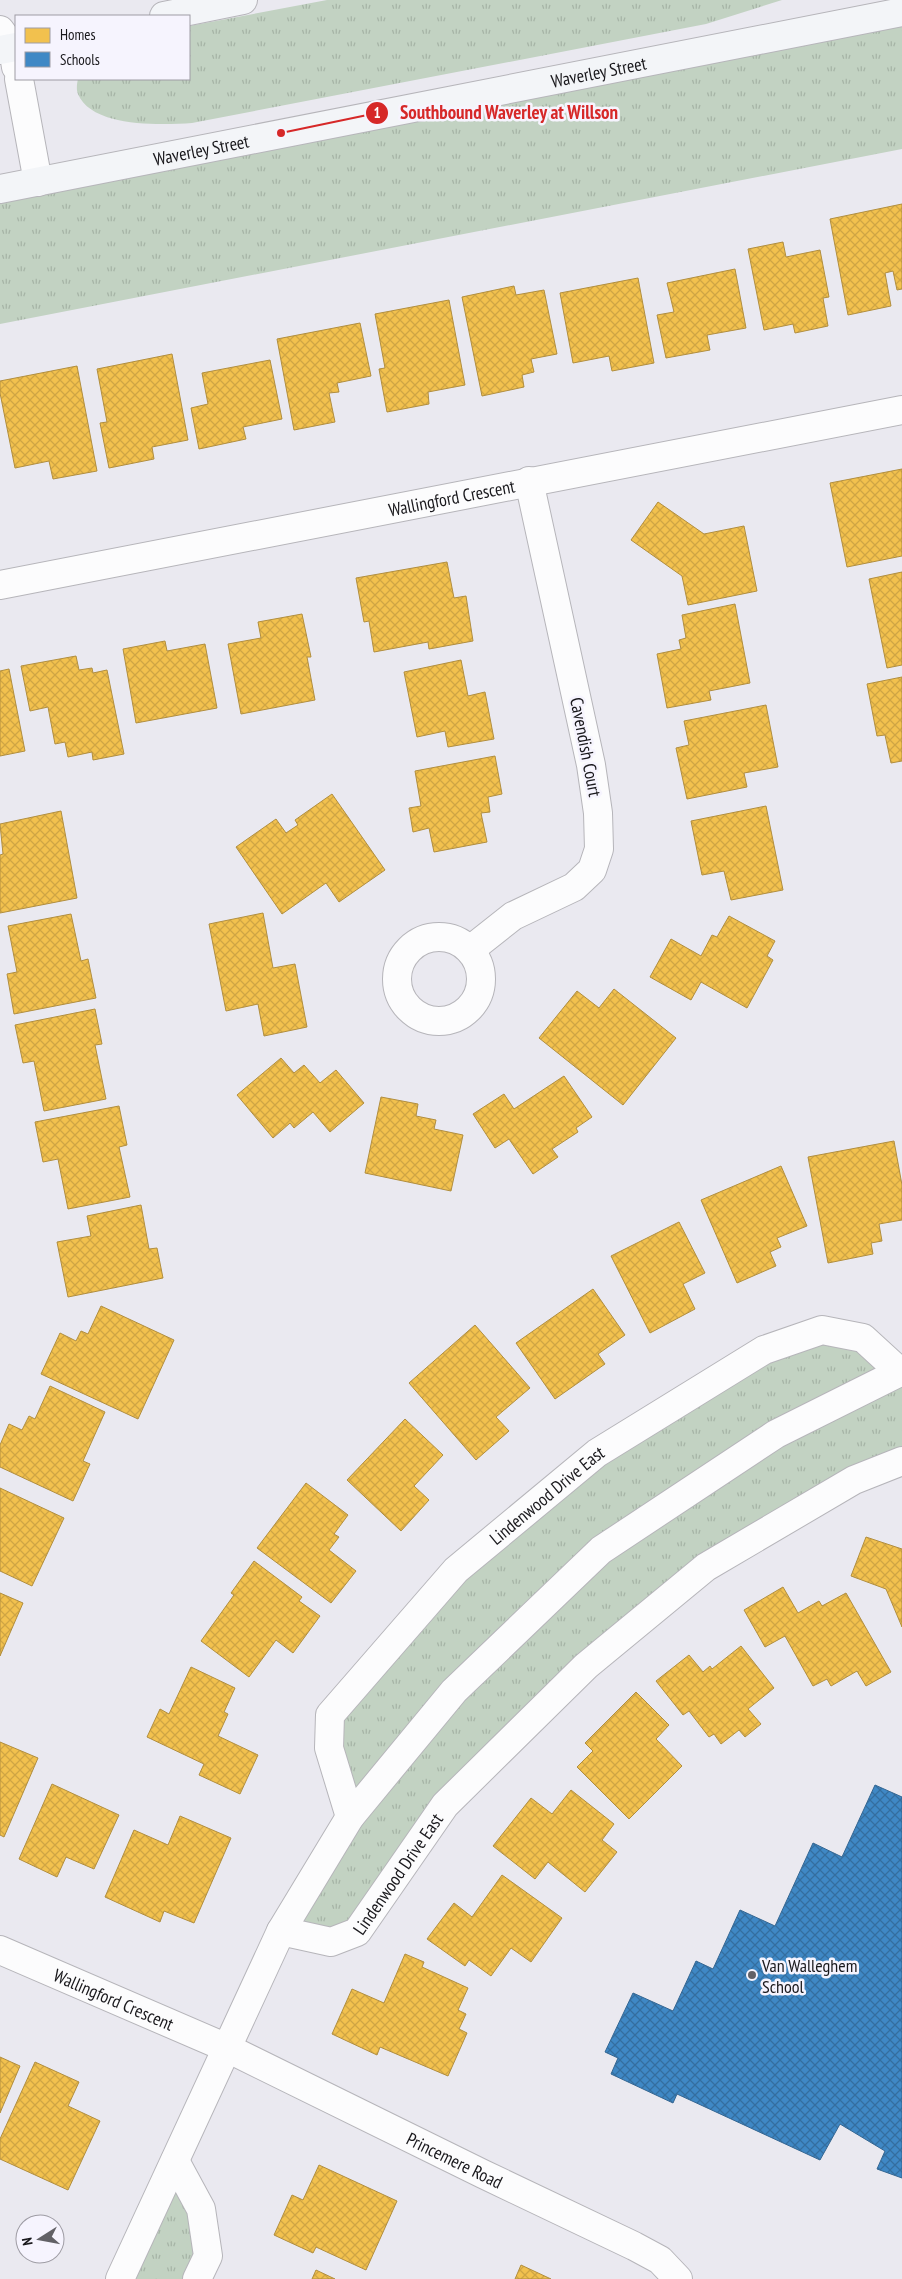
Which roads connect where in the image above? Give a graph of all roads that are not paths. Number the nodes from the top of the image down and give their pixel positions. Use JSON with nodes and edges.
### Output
{"nodes":[{"id":1,"x":243,"y":0,"type":"edge"},
{"id":2,"x":902,"y":12,"type":"edge"},
{"id":3,"x":169,"y":15,"type":"edge"},
{"id":4,"x":19,"y":80,"type":"edge"},
{"id":5,"x":38,"y":182,"type":"junction"},
{"id":6,"x":0,"y":189,"type":"edge"},
{"id":7,"x":902,"y":410,"type":"edge"},
{"id":8,"x":529,"y":481,"type":"junction"},
{"id":9,"x":0,"y":584,"type":"edge"},
{"id":10,"x":470,"y":950,"type":"dead end"},
{"id":11,"x":901,"y":1372,"type":"edge"},
{"id":12,"x":902,"y":1461,"type":"edge"},
{"id":13,"x":350,"y":1817,"type":"junction"},
{"id":14,"x":281,"y":1931,"type":"junction"},
{"id":15,"x":0,"y":1950,"type":"edge"},
{"id":16,"x":227,"y":2048,"type":"junction"},
{"id":17,"x":174,"y":2160,"type":"junction"},
{"id":18,"x":120,"y":2279,"type":"edge"},
{"id":19,"x":198,"y":2279,"type":"edge"},
{"id":20,"x":678,"y":2279,"type":"edge"}],
"edges":[{"from":1,"to":3,"type":"main road"},
{"from":2,"to":5,"type":"main road","name":"Waverley Street"},
{"from":4,"to":5,"type":"street"},
{"from":5,"to":6,"type":"main road","name":"Waverley Street"},
{"from":7,"to":8,"type":"street","name":"Wallingford Crescent"},
{"from":8,"to":9,"type":"street","name":"Wallingford Crescent"},
{"from":8,"to":10,"type":"street","name":"Cavendish Court"},
{"from":11,"to":13,"type":"street","name":"Lindenwood Drive East"},
{"from":11,"to":13,"type":"street","name":"Lindenwood Drive East"},
{"from":12,"to":14,"type":"street","name":"Lindenwood Drive East"},
{"from":13,"to":14,"type":"street","name":"Lindenwood Drive East"},
{"from":14,"to":16,"type":"street","name":"Lindenwood Drive East"},
{"from":15,"to":16,"type":"street","name":"Wallingford Crescent"},
{"from":16,"to":17,"type":"street","name":"Lindenwood Drive East"},
{"from":16,"to":20,"type":"street","name":"Princemere Road"},
{"from":17,"to":18,"type":"street","name":"Lindenwood Drive East"},
{"from":17,"to":19,"type":"street"}]}
